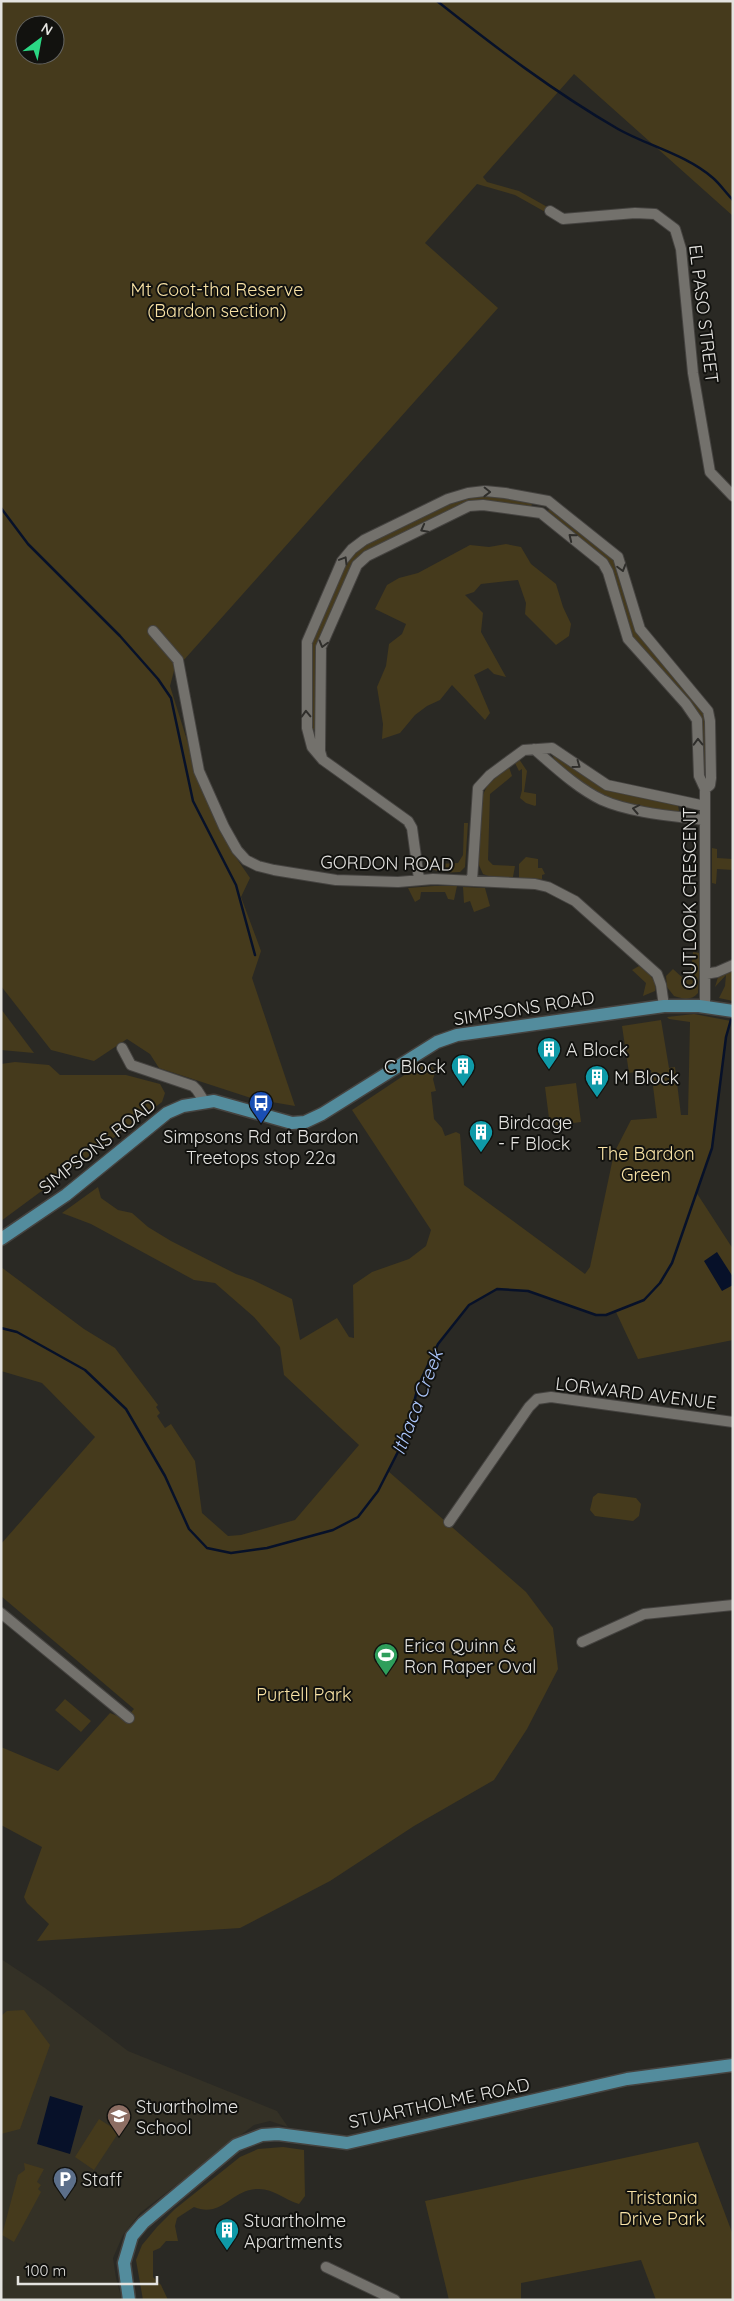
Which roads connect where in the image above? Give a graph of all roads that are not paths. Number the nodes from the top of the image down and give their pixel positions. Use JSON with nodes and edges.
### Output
{"nodes":[{"id":1,"x":550,"y":211,"type":"dead end"},
{"id":2,"x":733,"y":496,"type":"edge"},
{"id":3,"x":541,"y":499,"type":"junction"},
{"id":4,"x":539,"y":512,"type":"junction"},
{"id":5,"x":153,"y":631,"type":"dead end"},
{"id":6,"x":534,"y":749,"type":"junction"},
{"id":7,"x":322,"y":758,"type":"junction"},
{"id":8,"x":705,"y":789,"type":"junction"},
{"id":9,"x":705,"y":806,"type":"junction"},
{"id":10,"x":705,"y":820,"type":"junction"},
{"id":11,"x":419,"y":880,"type":"junction"},
{"id":12,"x":472,"y":881,"type":"junction"},
{"id":13,"x":733,"y":965,"type":"edge"},
{"id":14,"x":705,"y":974,"type":"junction"},
{"id":15,"x":664,"y":1006,"type":"junction"},
{"id":16,"x":705,"y":1006,"type":"junction"},
{"id":17,"x":728,"y":1010,"type":"edge"},
{"id":18,"x":122,"y":1048,"type":"dead end"},
{"id":19,"x":204,"y":1101,"type":"junction"},
{"id":20,"x":1,"y":1239,"type":"edge"},
{"id":21,"x":733,"y":1422,"type":"edge"},
{"id":22,"x":449,"y":1522,"type":"dead end"},
{"id":23,"x":733,"y":1605,"type":"edge"},
{"id":24,"x":1,"y":1613,"type":"edge"},
{"id":25,"x":582,"y":1642,"type":"dead end"},
{"id":26,"x":129,"y":1718,"type":"dead end"},
{"id":27,"x":732,"y":2067,"type":"edge"},
{"id":28,"x":326,"y":2267,"type":"dead end"},
{"id":29,"x":129,"y":2300,"type":"edge"},
{"id":30,"x":394,"y":2300,"type":"edge"}],
"edges":[{"from":1,"to":2,"type":"street","name":"EL PASO STREET"},
{"from":3,"to":4,"type":"street"},
{"from":7,"to":3,"type":"street","name":"OUTLOOK CRESCENT","one_way":true},
{"from":3,"to":8,"type":"street","name":"OUTLOOK CRESCENT","one_way":true},
{"from":4,"to":7,"type":"street","one_way":true},
{"from":8,"to":4,"type":"street","name":"OUTLOOK CRESCENT","one_way":true},
{"from":5,"to":11,"type":"street","name":"GORDON ROAD"},
{"from":6,"to":9,"type":"street","one_way":true},
{"from":10,"to":6,"type":"street","one_way":true},
{"from":6,"to":12,"type":"street"},
{"from":7,"to":11,"type":"street","name":"OUTLOOK CRESCENT"},
{"from":8,"to":9,"type":"street","name":"OUTLOOK CRESCENT"},
{"from":9,"to":10,"type":"street","name":"OUTLOOK CRESCENT"},
{"from":10,"to":14,"type":"street","name":"OUTLOOK CRESCENT"},
{"from":11,"to":12,"type":"street","name":"GORDON ROAD"},
{"from":12,"to":15,"type":"street","name":"GORDON ROAD"},
{"from":13,"to":14,"type":"street"},
{"from":14,"to":16,"type":"street","name":"OUTLOOK CRESCENT"},
{"from":15,"to":16,"type":"main road","name":"SIMPSONS ROAD"},
{"from":15,"to":19,"type":"main road","name":"SIMPSONS ROAD"},
{"from":16,"to":17,"type":"main road","name":"SIMPSONS ROAD"},
{"from":18,"to":19,"type":"street"},
{"from":19,"to":20,"type":"main road","name":"SIMPSONS ROAD"},
{"from":21,"to":22,"type":"street","name":"LORWARD AVENUE"},
{"from":23,"to":25,"type":"street"},
{"from":24,"to":26,"type":"street"},
{"from":27,"to":29,"type":"main road","name":"STUARTHOLME ROAD"},
{"from":28,"to":30,"type":"street"}]}
